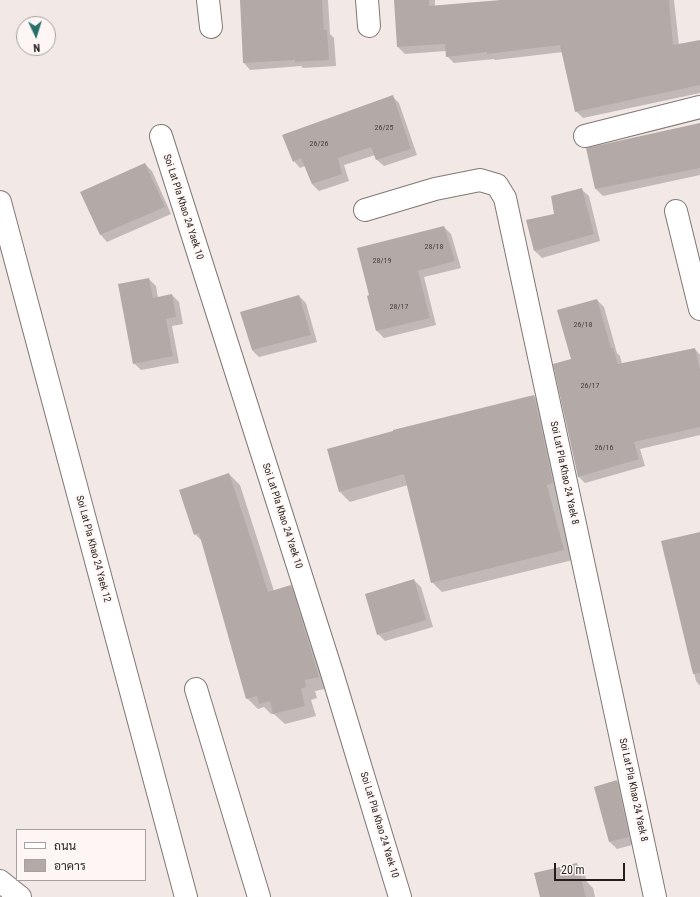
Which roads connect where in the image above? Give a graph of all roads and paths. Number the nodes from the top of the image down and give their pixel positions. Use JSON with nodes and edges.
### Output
{"nodes":[{"id":1,"x":208,"y":0,"type":"edge"},
{"id":2,"x":367,"y":0,"type":"edge"},
{"id":3,"x":369,"y":26,"type":"dead end"},
{"id":4,"x":210,"y":27,"type":"dead end"},
{"id":5,"x":700,"y":107,"type":"edge"},
{"id":6,"x":161,"y":136,"type":"dead end"},
{"id":7,"x":585,"y":136,"type":"dead end"},
{"id":8,"x":0,"y":202,"type":"edge"},
{"id":9,"x":366,"y":210,"type":"dead end"},
{"id":10,"x":676,"y":211,"type":"dead end"},
{"id":11,"x":700,"y":309,"type":"edge"},
{"id":12,"x":196,"y":689,"type":"dead end"},
{"id":13,"x":0,"y":881,"type":"edge"},
{"id":14,"x":20,"y":897,"type":"edge"},
{"id":15,"x":186,"y":897,"type":"edge"},
{"id":16,"x":259,"y":897,"type":"edge"},
{"id":17,"x":400,"y":897,"type":"edge"},
{"id":18,"x":655,"y":897,"type":"edge"}],
"edges":[{"from":1,"to":4,"type":"street"},
{"from":2,"to":3,"type":"street"},
{"from":5,"to":7,"type":"street"},
{"from":6,"to":17,"type":"street","name":"Soi Lat Pla Khao 24 Yaek 10"},
{"from":8,"to":15,"type":"street","name":"Soi Lat Pla Khao 24 Yaek 12"},
{"from":9,"to":18,"type":"street","name":"Soi Lat Pla Khao 24 Yaek 8"},
{"from":10,"to":11,"type":"street"},
{"from":12,"to":16,"type":"street"},
{"from":13,"to":14,"type":"street"}]}
